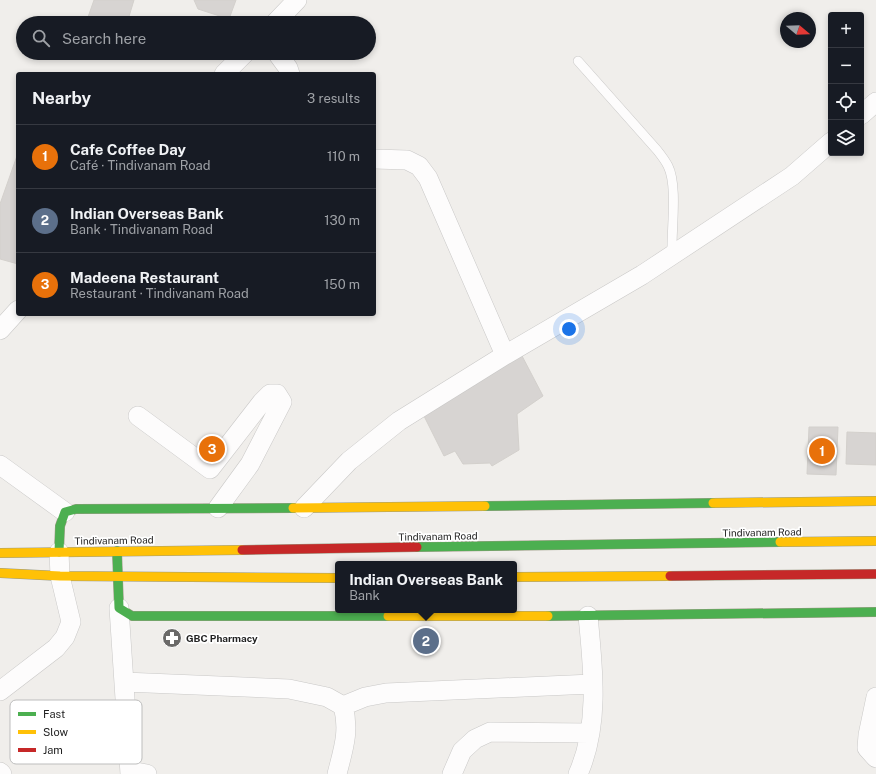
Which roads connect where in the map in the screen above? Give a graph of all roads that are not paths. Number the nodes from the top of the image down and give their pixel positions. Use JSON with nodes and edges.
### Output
{"nodes":[{"id":1,"x":297,"y":0,"type":"edge"},
{"id":2,"x":282,"y":16,"type":"edge"},
{"id":3,"x":238,"y":60,"type":"edge"},
{"id":4,"x":283,"y":60,"type":"edge"},
{"id":5,"x":578,"y":61,"type":"dead end"},
{"id":6,"x":226,"y":72,"type":"edge"},
{"id":7,"x":289,"y":72,"type":"edge"},
{"id":8,"x":876,"y":102,"type":"edge"},
{"id":9,"x":864,"y":112,"type":"edge"},
{"id":10,"x":828,"y":145,"type":"edge"},
{"id":11,"x":376,"y":159,"type":"edge"},
{"id":12,"x":672,"y":255,"type":"junction"},
{"id":13,"x":16,"y":312,"type":"edge"},
{"id":14,"x":0,"y":330,"type":"edge"},
{"id":15,"x":505,"y":355,"type":"junction"},
{"id":16,"x":138,"y":416,"type":"dead end"},
{"id":17,"x":0,"y":465,"type":"edge"},
{"id":18,"x":876,"y":501,"type":"edge"},
{"id":19,"x":218,"y":508,"type":"junction"},
{"id":20,"x":304,"y":508,"type":"junction"},
{"id":21,"x":65,"y":512,"type":"junction"},
{"id":22,"x":876,"y":541,"type":"edge"},
{"id":23,"x":117,"y":551,"type":"junction"},
{"id":24,"x":60,"y":552,"type":"junction"},
{"id":25,"x":0,"y":553,"type":"edge"},
{"id":26,"x":0,"y":573,"type":"edge"},
{"id":27,"x":876,"y":574,"type":"edge"},
{"id":28,"x":60,"y":576,"type":"junction"},
{"id":29,"x":118,"y":576,"type":"junction"},
{"id":30,"x":517,"y":577,"type":"edge"},
{"id":31,"x":335,"y":578,"type":"edge"},
{"id":32,"x":119,"y":608,"type":"junction"},
{"id":33,"x":876,"y":612,"type":"edge"},
{"id":34,"x":588,"y":616,"type":"junction"},
{"id":35,"x":124,"y":682,"type":"junction"},
{"id":36,"x":592,"y":684,"type":"junction"},
{"id":37,"x":0,"y":691,"type":"edge"},
{"id":38,"x":876,"y":697,"type":"edge"},
{"id":39,"x":126,"y":700,"type":"edge"},
{"id":40,"x":343,"y":706,"type":"junction"},
{"id":41,"x":590,"y":733,"type":"junction"},
{"id":42,"x":876,"y":758,"type":"edge"},
{"id":43,"x":337,"y":774,"type":"edge"},
{"id":44,"x":452,"y":774,"type":"edge"},
{"id":45,"x":578,"y":774,"type":"edge"}],
"edges":[{"from":1,"to":2,"type":"street"},
{"from":3,"to":6,"type":"street"},
{"from":4,"to":7,"type":"street"},
{"from":5,"to":12,"type":"lane"},
{"from":8,"to":9,"type":"street"},
{"from":10,"to":12,"type":"street"},
{"from":11,"to":15,"type":"street"},
{"from":12,"to":15,"type":"street"},
{"from":13,"to":14,"type":"street"},
{"from":15,"to":20,"type":"street"},
{"from":16,"to":19,"type":"street"},
{"from":17,"to":21,"type":"street"},
{"from":18,"to":20,"type":"main road"},
{"from":19,"to":20,"type":"main road"},
{"from":19,"to":21,"type":"main road"},
{"from":21,"to":24,"type":"main road"},
{"from":22,"to":23,"type":"main road","name":"Tindivanam Road"},
{"from":23,"to":24,"type":"main road","name":"Tindivanam Road"},
{"from":23,"to":29,"type":"main road"},
{"from":24,"to":25,"type":"main road","name":"Tindivanam Road"},
{"from":24,"to":28,"type":"street"},
{"from":26,"to":28,"type":"main road"},
{"from":27,"to":30,"type":"main road"},
{"from":28,"to":29,"type":"main road"},
{"from":28,"to":37,"type":"street"},
{"from":29,"to":31,"type":"main road"},
{"from":29,"to":32,"type":"main road"},
{"from":32,"to":34,"type":"main road"},
{"from":32,"to":35,"type":"street"},
{"from":33,"to":34,"type":"main road"},
{"from":34,"to":36,"type":"street"},
{"from":35,"to":39,"type":"street"},
{"from":35,"to":40,"type":"street"},
{"from":36,"to":40,"type":"street"},
{"from":36,"to":41,"type":"street"},
{"from":38,"to":42,"type":"street"},
{"from":40,"to":43,"type":"street"},
{"from":41,"to":44,"type":"street"},
{"from":41,"to":45,"type":"street"}]}
